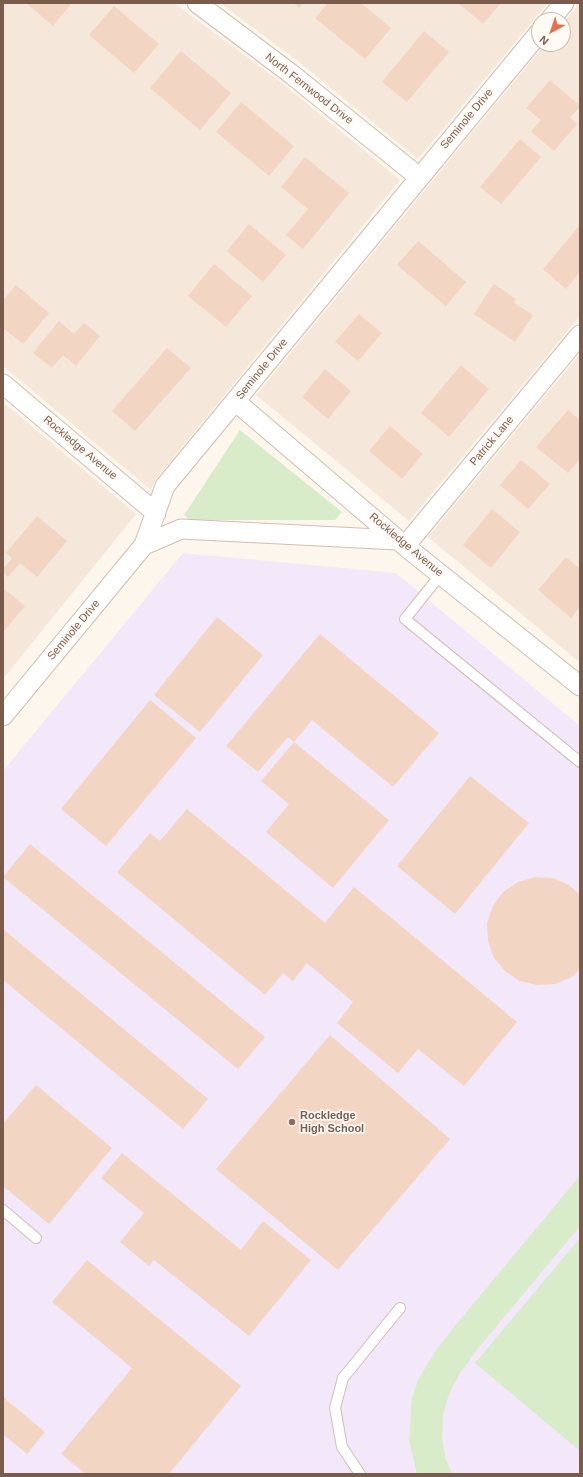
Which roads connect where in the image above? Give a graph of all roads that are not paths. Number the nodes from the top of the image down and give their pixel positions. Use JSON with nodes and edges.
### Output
{"nodes":[{"id":1,"x":197,"y":3,"type":"edge"},
{"id":2,"x":564,"y":3,"type":"edge"},
{"id":3,"x":557,"y":12,"type":"edge"},
{"id":4,"x":531,"y":43,"type":"edge"},
{"id":5,"x":419,"y":177,"type":"junction"},
{"id":6,"x":580,"y":335,"type":"edge"},
{"id":7,"x":3,"y":384,"type":"edge"},
{"id":8,"x":235,"y":401,"type":"junction"},
{"id":9,"x":156,"y":513,"type":"junction"},
{"id":10,"x":401,"y":543,"type":"junction"},
{"id":11,"x":144,"y":545,"type":"junction"},
{"id":12,"x":440,"y":574,"type":"junction"},
{"id":13,"x":579,"y":681,"type":"edge"},
{"id":14,"x":3,"y":716,"type":"edge"},
{"id":15,"x":580,"y":762,"type":"edge"},
{"id":16,"x":3,"y":1210,"type":"edge"},
{"id":17,"x":36,"y":1238,"type":"dead end"},
{"id":18,"x":400,"y":1308,"type":"dead end"},
{"id":19,"x":360,"y":1474,"type":"edge"}],
"edges":[{"from":1,"to":5,"type":"street","name":"North Fernwood Drive"},
{"from":2,"to":3,"type":"street"},
{"from":4,"to":5,"type":"street","name":"Seminole Drive"},
{"from":5,"to":8,"type":"street","name":"Seminole Drive"},
{"from":6,"to":10,"type":"street","name":"Patrick Lane"},
{"from":7,"to":9,"type":"street","name":"Rockledge Avenue"},
{"from":8,"to":9,"type":"street","name":"Seminole Drive"},
{"from":8,"to":10,"type":"street","name":"Rockledge Avenue"},
{"from":9,"to":11,"type":"street","name":"Seminole Drive"},
{"from":10,"to":11,"type":"street"},
{"from":10,"to":12,"type":"street","name":"Rockledge Avenue"},
{"from":11,"to":14,"type":"street","name":"Seminole Drive"},
{"from":12,"to":13,"type":"street","name":"Rockledge Avenue"},
{"from":12,"to":15,"type":"lane"},
{"from":16,"to":17,"type":"lane"},
{"from":18,"to":19,"type":"lane"}]}
